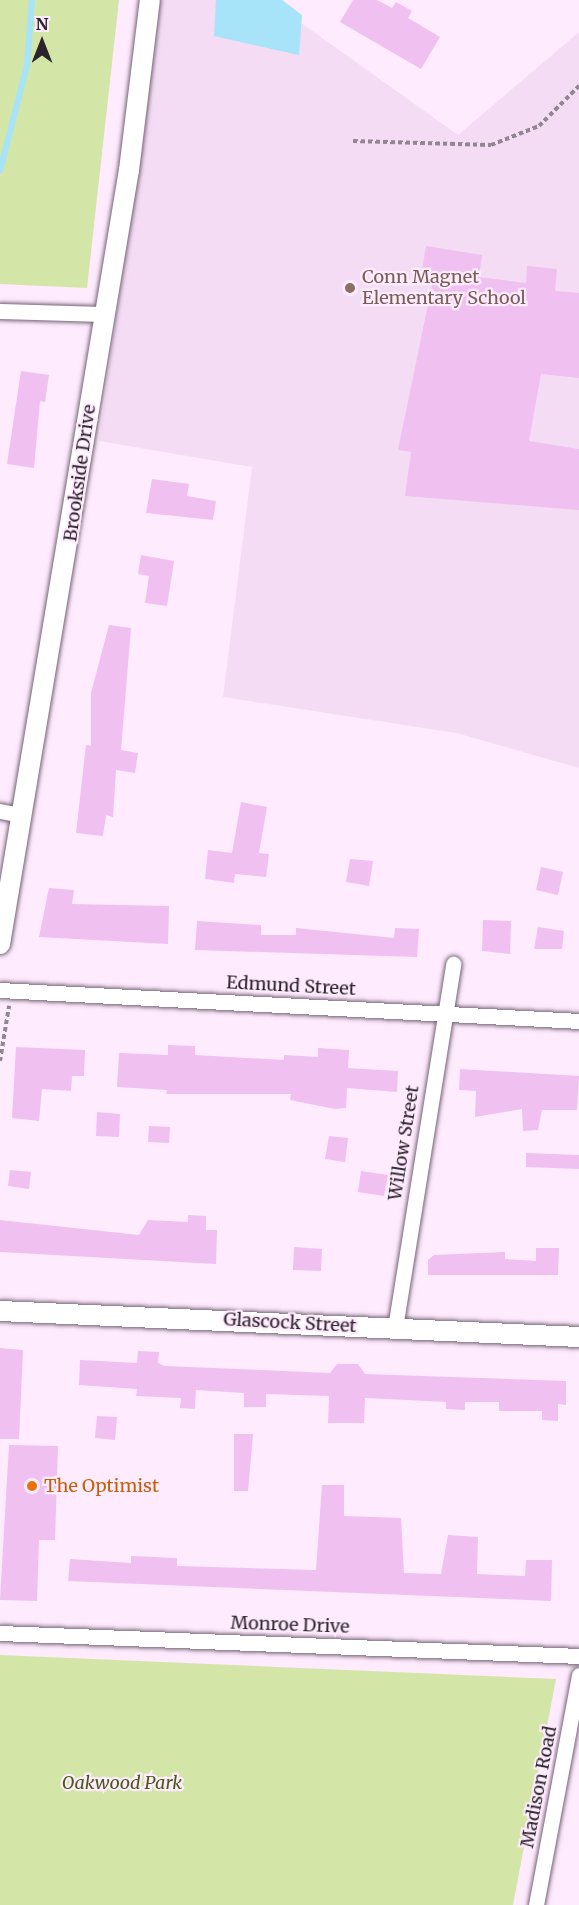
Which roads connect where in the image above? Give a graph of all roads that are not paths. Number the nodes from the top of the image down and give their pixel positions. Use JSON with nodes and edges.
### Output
{"nodes":[{"id":1,"x":150,"y":0,"type":"edge"},
{"id":2,"x":0,"y":311,"type":"edge"},
{"id":3,"x":104,"y":314,"type":"junction"},
{"id":4,"x":0,"y":811,"type":"edge"},
{"id":5,"x":21,"y":815,"type":"junction"},
{"id":6,"x":0,"y":944,"type":"edge"},
{"id":7,"x":453,"y":964,"type":"dead end"},
{"id":8,"x":0,"y":990,"type":"edge"},
{"id":9,"x":445,"y":1013,"type":"junction"},
{"id":10,"x":579,"y":1021,"type":"edge"},
{"id":11,"x":0,"y":1311,"type":"edge"},
{"id":12,"x":394,"y":1328,"type":"junction"},
{"id":13,"x":579,"y":1337,"type":"edge"},
{"id":14,"x":0,"y":1633,"type":"edge"},
{"id":15,"x":579,"y":1656,"type":"edge"},
{"id":16,"x":579,"y":1675,"type":"edge"},
{"id":17,"x":536,"y":1905,"type":"edge"}],
"edges":[{"from":1,"to":3,"type":"street","name":"Brookside Drive"},
{"from":2,"to":3,"type":"street"},
{"from":3,"to":5,"type":"street","name":"Brookside Drive"},
{"from":4,"to":5,"type":"street"},
{"from":5,"to":6,"type":"street","name":"Brookside Drive"},
{"from":7,"to":9,"type":"street","name":"Willow Street"},
{"from":8,"to":9,"type":"street","name":"Edmund Street"},
{"from":9,"to":10,"type":"street","name":"Edmund Street"},
{"from":9,"to":12,"type":"street","name":"Willow Street"},
{"from":11,"to":12,"type":"street","name":"Glascock Street"},
{"from":12,"to":13,"type":"street","name":"Glascock Street"},
{"from":14,"to":15,"type":"street","name":"Monroe Drive"},
{"from":16,"to":17,"type":"street","name":"Madison Road"}]}
